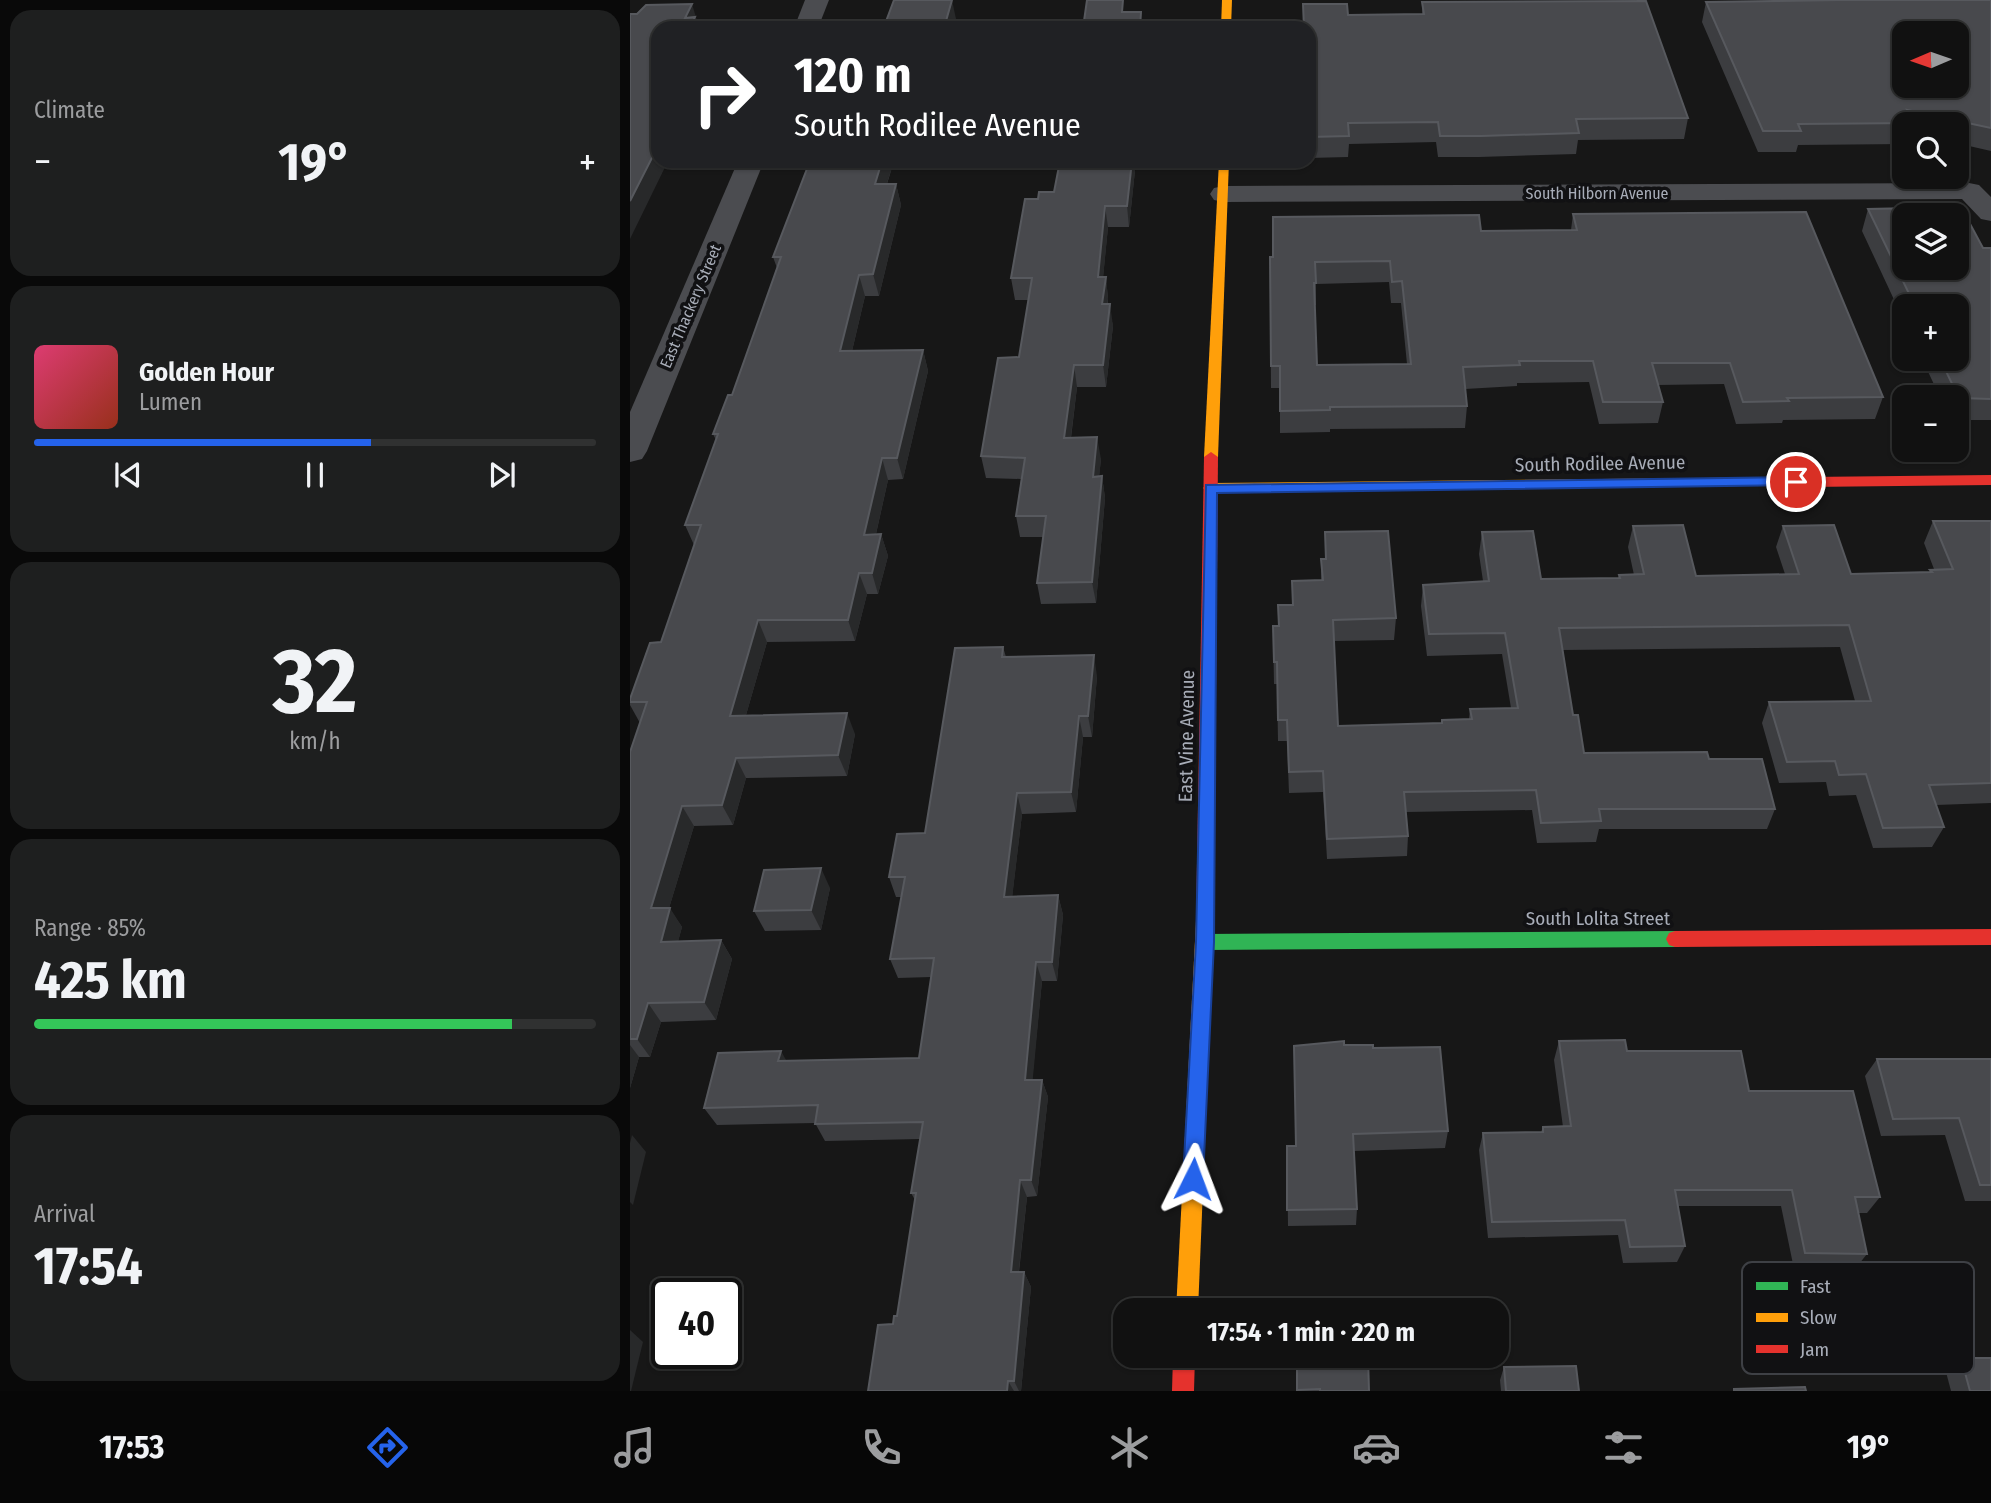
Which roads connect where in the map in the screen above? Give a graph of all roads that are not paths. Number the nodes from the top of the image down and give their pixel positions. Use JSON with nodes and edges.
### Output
{"nodes":[{"id":1,"x":817,"y":0,"type":"edge"},
{"id":2,"x":1227,"y":0,"type":"edge"},
{"id":3,"x":809,"y":21,"type":"edge"},
{"id":4,"x":1227,"y":21,"type":"edge"},
{"id":5,"x":748,"y":168,"type":"edge"},
{"id":6,"x":1224,"y":168,"type":"edge"},
{"id":7,"x":1224,"y":194,"type":"junction"},
{"id":8,"x":1991,"y":213,"type":"edge"},
{"id":9,"x":630,"y":451,"type":"edge"},
{"id":10,"x":1991,"y":480,"type":"edge"},
{"id":11,"x":1210,"y":488,"type":"junction"},
{"id":12,"x":1991,"y":937,"type":"edge"},
{"id":13,"x":1205,"y":942,"type":"junction"},
{"id":14,"x":1188,"y":1298,"type":"edge"},
{"id":15,"x":1184,"y":1368,"type":"edge"},
{"id":16,"x":1183,"y":1391,"type":"edge"}],
"edges":[{"from":1,"to":3,"type":"street"},
{"from":2,"to":4,"type":"street"},
{"from":5,"to":9,"type":"street","name":"East Thackery Street"},
{"from":6,"to":7,"type":"street","name":"East Vine Avenue"},
{"from":7,"to":8,"type":"street","name":"South Hilborn Avenue"},
{"from":7,"to":11,"type":"street","name":"East Vine Avenue"},
{"from":10,"to":11,"type":"street","name":"South Rodilee Avenue"},
{"from":11,"to":13,"type":"street","name":"East Vine Avenue"},
{"from":12,"to":13,"type":"street","name":"South Lolita Street"},
{"from":13,"to":14,"type":"street","name":"East Vine Avenue"},
{"from":15,"to":16,"type":"street"}]}
